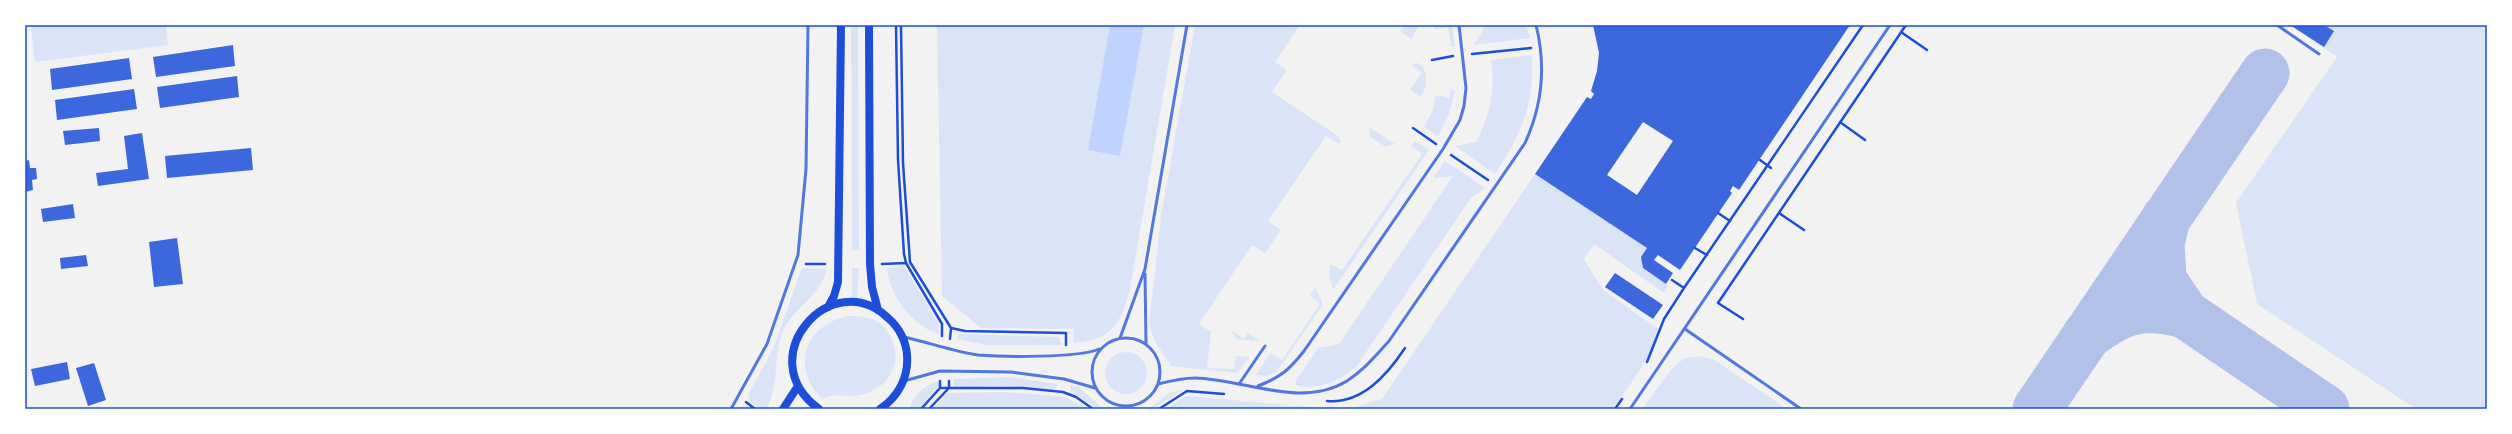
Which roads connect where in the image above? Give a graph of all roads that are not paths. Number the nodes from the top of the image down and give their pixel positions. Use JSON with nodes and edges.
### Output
{"nodes":[{"id":1,"x":808,"y":25,"type":"edge"},
{"id":2,"x":841,"y":25,"type":"edge"},
{"id":3,"x":869,"y":25,"type":"edge"},
{"id":4,"x":1187,"y":25,"type":"edge"},
{"id":5,"x":1459,"y":25,"type":"edge"},
{"id":6,"x":1536,"y":25,"type":"edge"},
{"id":7,"x":1890,"y":25,"type":"edge"},
{"id":8,"x":2277,"y":25,"type":"edge"},
{"id":9,"x":2319,"y":54,"type":"dead end"},
{"id":10,"x":1145,"y":269,"type":"junction"},
{"id":11,"x":828,"y":307,"type":"junction"},
{"id":12,"x":878,"y":310,"type":"junction"},
{"id":13,"x":1684,"y":329,"type":"junction"},
{"id":14,"x":902,"y":336,"type":"junction"},
{"id":15,"x":1120,"y":338,"type":"junction"},
{"id":16,"x":1146,"y":344,"type":"junction"},
{"id":17,"x":1265,"y":346,"type":"dead end"},
{"id":18,"x":1101,"y":348,"type":"junction"},
{"id":19,"x":903,"y":381,"type":"junction"},
{"id":20,"x":1158,"y":384,"type":"junction"},
{"id":21,"x":1239,"y":384,"type":"junction"},
{"id":22,"x":798,"y":386,"type":"junction"},
{"id":23,"x":1257,"y":387,"type":"junction"},
{"id":24,"x":1095,"y":388,"type":"junction"},
{"id":25,"x":731,"y":409,"type":"edge"},
{"id":26,"x":783,"y":409,"type":"edge"},
{"id":27,"x":819,"y":409,"type":"edge"},
{"id":28,"x":880,"y":409,"type":"edge"},
{"id":29,"x":1630,"y":409,"type":"edge"},
{"id":30,"x":1801,"y":409,"type":"edge"}],
"edges":[{"from":1,"to":25,"type":"lane"},
{"from":2,"to":11,"type":"main road"},
{"from":3,"to":12,"type":"main road"},
{"from":4,"to":10,"type":"lane"},
{"from":5,"to":23,"type":"lane"},
{"from":6,"to":23,"type":"lane"},
{"from":7,"to":13,"type":"lane"},
{"from":8,"to":9,"type":"lane"},
{"from":10,"to":15,"type":"lane"},
{"from":10,"to":16,"type":"lane"},
{"from":11,"to":12,"type":"main road"},
{"from":11,"to":22,"type":"main road"},
{"from":12,"to":14,"type":"main road"},
{"from":13,"to":29,"type":"lane"},
{"from":13,"to":30,"type":"lane"},
{"from":14,"to":18,"type":"lane"},
{"from":14,"to":19,"type":"main road"},
{"from":15,"to":16,"type":"lane"},
{"from":15,"to":18,"type":"lane"},
{"from":16,"to":20,"type":"lane"},
{"from":17,"to":21,"type":"lane"},
{"from":18,"to":24,"type":"lane"},
{"from":19,"to":24,"type":"lane"},
{"from":19,"to":28,"type":"main road"},
{"from":20,"to":21,"type":"lane"},
{"from":20,"to":24,"type":"lane"},
{"from":21,"to":23,"type":"lane"},
{"from":22,"to":26,"type":"main road"},
{"from":22,"to":27,"type":"main road"}]}
